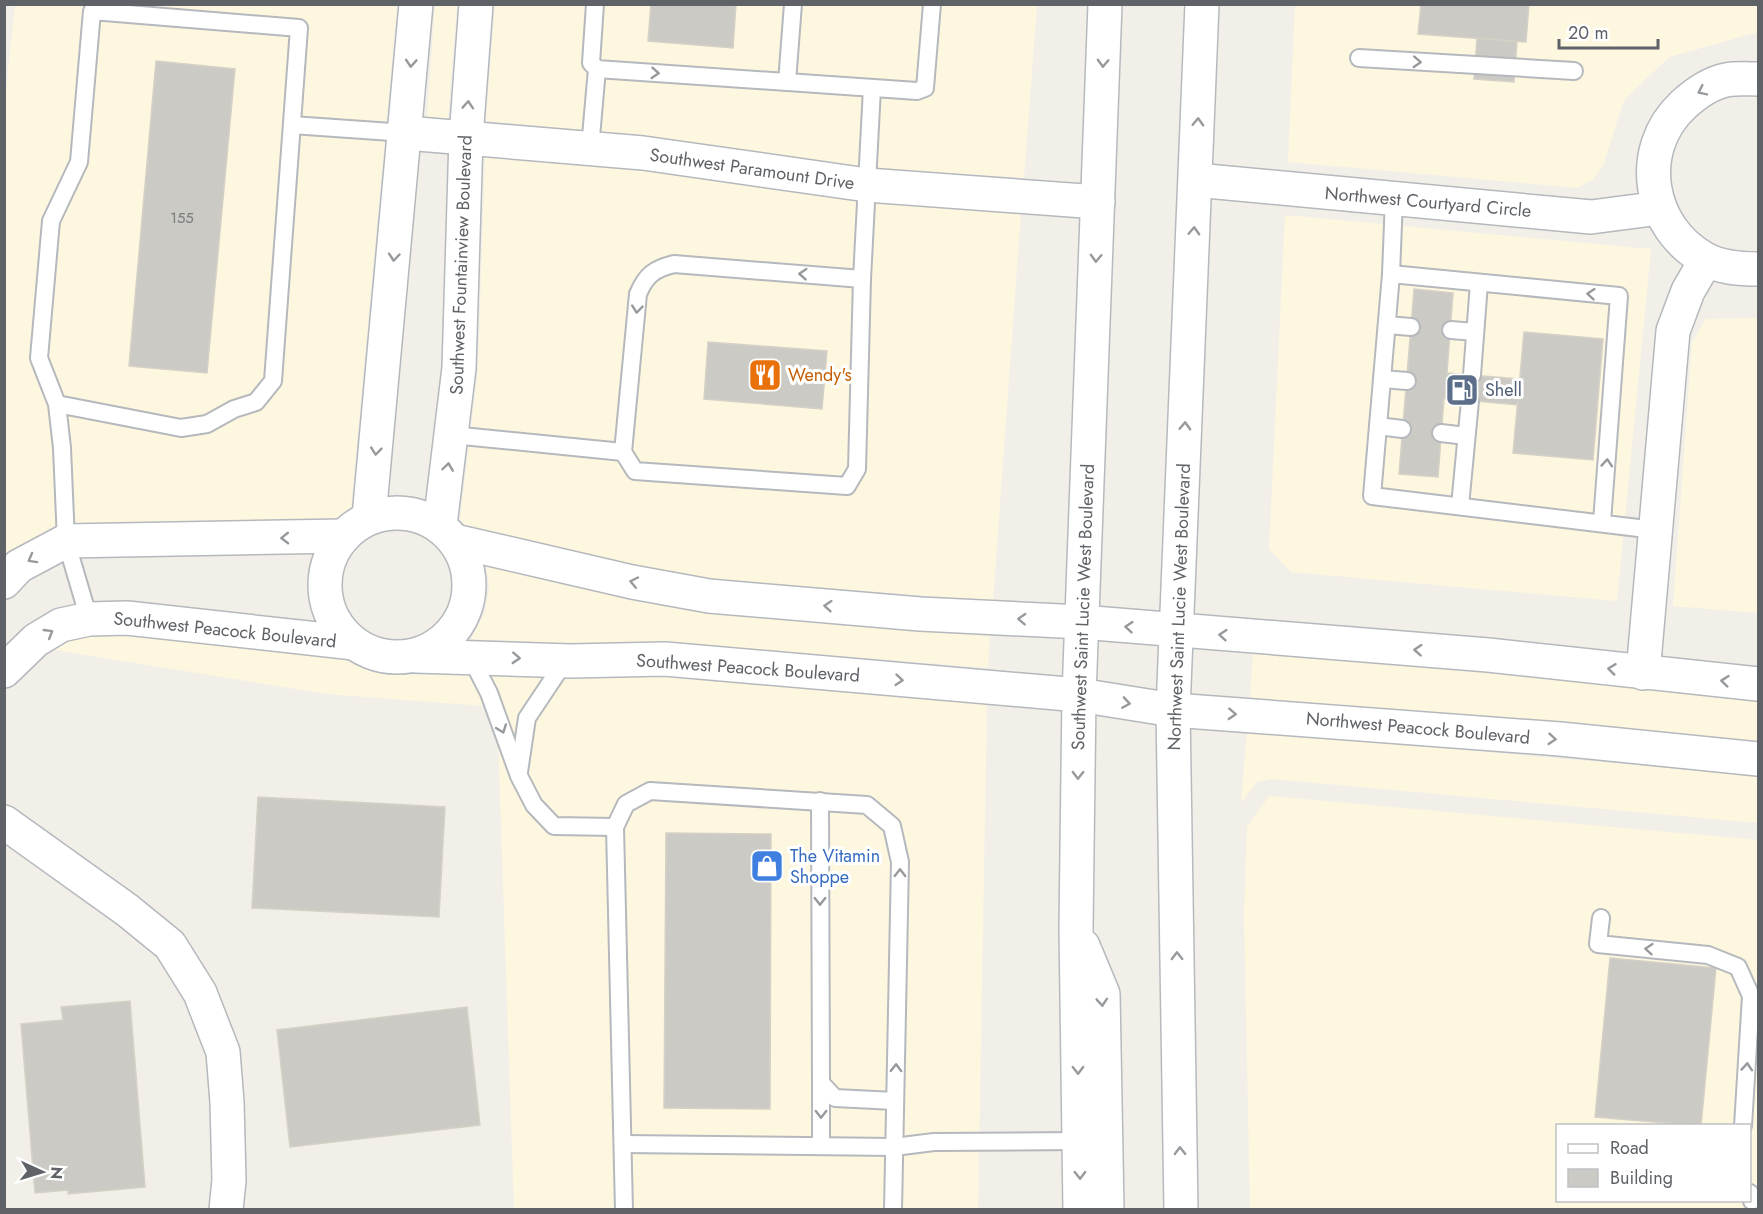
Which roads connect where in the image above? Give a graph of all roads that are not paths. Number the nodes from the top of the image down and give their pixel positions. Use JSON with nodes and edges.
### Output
{"nodes":[{"id":1,"x":416,"y":4,"type":"edge"},
{"id":2,"x":476,"y":4,"type":"edge"},
{"id":3,"x":595,"y":4,"type":"edge"},
{"id":4,"x":793,"y":4,"type":"edge"},
{"id":5,"x":932,"y":4,"type":"edge"},
{"id":6,"x":1106,"y":4,"type":"edge"},
{"id":7,"x":1203,"y":4,"type":"edge"},
{"id":8,"x":1359,"y":58,"type":"dead end"},
{"id":9,"x":597,"y":69,"type":"junction"},
{"id":10,"x":1574,"y":71,"type":"dead end"},
{"id":11,"x":1758,"y":79,"type":"edge"},
{"id":12,"x":787,"y":82,"type":"junction"},
{"id":13,"x":872,"y":88,"type":"junction"},
{"id":14,"x":292,"y":125,"type":"junction"},
{"id":15,"x":406,"y":133,"type":"junction"},
{"id":16,"x":466,"y":137,"type":"junction"},
{"id":17,"x":590,"y":148,"type":"junction"},
{"id":18,"x":1196,"y":180,"type":"junction"},
{"id":19,"x":867,"y":185,"type":"junction"},
{"id":20,"x":1394,"y":199,"type":"junction"},
{"id":21,"x":1098,"y":202,"type":"junction"},
{"id":22,"x":1660,"y":208,"type":"junction"},
{"id":23,"x":1706,"y":260,"type":"junction"},
{"id":24,"x":1758,"y":269,"type":"edge"},
{"id":25,"x":1391,"y":274,"type":"junction"},
{"id":26,"x":862,"y":279,"type":"junction"},
{"id":27,"x":1479,"y":283,"type":"junction"},
{"id":28,"x":1386,"y":325,"type":"junction"},
{"id":29,"x":1411,"y":327,"type":"dead end"},
{"id":30,"x":1451,"y":330,"type":"dead end"},
{"id":31,"x":1475,"y":332,"type":"junction"},
{"id":32,"x":1472,"y":375,"type":"dead end"},
{"id":33,"x":1382,"y":379,"type":"junction"},
{"id":34,"x":1407,"y":381,"type":"dead end"},
{"id":35,"x":1470,"y":401,"type":"dead end"},
{"id":36,"x":57,"y":404,"type":"junction"},
{"id":37,"x":1378,"y":426,"type":"junction"},
{"id":38,"x":1402,"y":429,"type":"dead end"},
{"id":39,"x":1441,"y":433,"type":"dead end"},
{"id":40,"x":452,"y":435,"type":"junction"},
{"id":41,"x":1466,"y":436,"type":"junction"},
{"id":42,"x":623,"y":452,"type":"junction"},
{"id":43,"x":1460,"y":506,"type":"junction"},
{"id":44,"x":1602,"y":522,"type":"junction"},
{"id":45,"x":357,"y":526,"type":"junction"},
{"id":46,"x":1655,"y":530,"type":"junction"},
{"id":47,"x":448,"y":533,"type":"junction"},
{"id":48,"x":66,"y":541,"type":"junction"},
{"id":49,"x":4,"y":582,"type":"edge"},
{"id":50,"x":89,"y":619,"type":"junction"},
{"id":51,"x":1081,"y":622,"type":"junction"},
{"id":52,"x":1177,"y":631,"type":"junction"},
{"id":53,"x":354,"y":643,"type":"junction"},
{"id":54,"x":416,"y":656,"type":"junction"},
{"id":55,"x":470,"y":656,"type":"junction"},
{"id":56,"x":571,"y":661,"type":"junction"},
{"id":57,"x":4,"y":671,"type":"edge"},
{"id":58,"x":1644,"y":673,"type":"junction"},
{"id":59,"x":1758,"y":684,"type":"edge"},
{"id":60,"x":1079,"y":695,"type":"junction"},
{"id":61,"x":1173,"y":710,"type":"junction"},
{"id":62,"x":1758,"y":759,"type":"edge"},
{"id":63,"x":519,"y":776,"type":"junction"},
{"id":64,"x":820,"y":801,"type":"junction"},
{"id":65,"x":4,"y":822,"type":"edge"},
{"id":66,"x":615,"y":827,"type":"junction"},
{"id":67,"x":1601,"y":918,"type":"dead end"},
{"id":68,"x":1076,"y":928,"type":"junction"},
{"id":69,"x":821,"y":1083,"type":"junction"},
{"id":70,"x":895,"y":1101,"type":"junction"},
{"id":71,"x":1743,"y":1124,"type":"edge"},
{"id":72,"x":1079,"y":1141,"type":"junction"},
{"id":73,"x":622,"y":1143,"type":"junction"},
{"id":74,"x":821,"y":1146,"type":"junction"},
{"id":75,"x":894,"y":1147,"type":"junction"},
{"id":76,"x":226,"y":1209,"type":"edge"},
{"id":77,"x":624,"y":1209,"type":"edge"},
{"id":78,"x":893,"y":1209,"type":"edge"},
{"id":79,"x":1080,"y":1209,"type":"edge"},
{"id":80,"x":1107,"y":1209,"type":"edge"},
{"id":81,"x":1181,"y":1209,"type":"edge"}],
"edges":[{"from":1,"to":15,"type":"street","one_way":true},
{"from":16,"to":2,"type":"street","name":"Southwest Fountainview Boulevard","one_way":true},
{"from":3,"to":9,"type":"lane"},
{"from":4,"to":12,"type":"lane"},
{"from":5,"to":13,"type":"lane"},
{"from":6,"to":21,"type":"street","name":"Southwest Saint Lucie West Boulevard","one_way":true},
{"from":18,"to":7,"type":"street","name":"Northwest Saint Lucie West Boulevard","one_way":true},
{"from":8,"to":10,"type":"lane","one_way":true},
{"from":9,"to":12,"type":"lane","one_way":true},
{"from":9,"to":17,"type":"lane"},
{"from":11,"to":22,"type":"street","one_way":true},
{"from":12,"to":13,"type":"lane"},
{"from":13,"to":19,"type":"lane"},
{"from":14,"to":15,"type":"lane"},
{"from":14,"to":36,"type":"lane"},
{"from":14,"to":36,"type":"lane"},
{"from":15,"to":16,"type":"street","name":"Southwest Paramount Drive"},
{"from":15,"to":45,"type":"street","one_way":true},
{"from":16,"to":17,"type":"street","name":"Southwest Paramount Drive"},
{"from":16,"to":40,"type":"street","name":"Southwest Fountainview Boulevard"},
{"from":17,"to":19,"type":"street","name":"Southwest Paramount Drive"},
{"from":18,"to":20,"type":"street","name":"Northwest Courtyard Circle"},
{"from":52,"to":18,"type":"street","name":"Northwest Saint Lucie West Boulevard","one_way":true},
{"from":19,"to":21,"type":"street","name":"Southwest Paramount Drive"},
{"from":19,"to":26,"type":"lane"},
{"from":20,"to":22,"type":"street","name":"Northwest Courtyard Circle"},
{"from":20,"to":25,"type":"lane"},
{"from":21,"to":51,"type":"street","name":"Southwest Saint Lucie West Boulevard","one_way":true},
{"from":22,"to":23,"type":"street"},
{"from":23,"to":24,"type":"street"},
{"from":23,"to":46,"type":"street"},
{"from":25,"to":27,"type":"lane"},
{"from":25,"to":28,"type":"lane"},
{"from":26,"to":42,"type":"lane","one_way":true},
{"from":26,"to":42,"type":"lane"},
{"from":27,"to":31,"type":"lane"},
{"from":44,"to":27,"type":"lane","one_way":true},
{"from":28,"to":29,"type":"lane"},
{"from":28,"to":33,"type":"lane"},
{"from":30,"to":31,"type":"lane"},
{"from":31,"to":32,"type":"lane"},
{"from":33,"to":34,"type":"lane"},
{"from":33,"to":37,"type":"lane"},
{"from":35,"to":41,"type":"lane"},
{"from":36,"to":48,"type":"lane"},
{"from":37,"to":38,"type":"lane"},
{"from":37,"to":43,"type":"lane"},
{"from":39,"to":41,"type":"lane"},
{"from":40,"to":42,"type":"lane"},
{"from":47,"to":40,"type":"street","name":"Southwest Fountainview Boulevard","one_way":true},
{"from":41,"to":43,"type":"lane"},
{"from":43,"to":44,"type":"lane"},
{"from":44,"to":46,"type":"lane"},
{"from":45,"to":47,"type":"street"},
{"from":45,"to":48,"type":"street","one_way":true},
{"from":45,"to":53,"type":"street"},
{"from":46,"to":58,"type":"street"},
{"from":51,"to":47,"type":"street","one_way":true},
{"from":47,"to":54,"type":"street"},
{"from":48,"to":49,"type":"street","one_way":true},
{"from":48,"to":50,"type":"lane"},
{"from":50,"to":53,"type":"street","name":"Southwest Peacock Boulevard"},
{"from":57,"to":50,"type":"street","name":"Southwest Peacock Boulevard","one_way":true},
{"from":52,"to":51,"type":"street","one_way":true},
{"from":51,"to":60,"type":"street","name":"Southwest Saint Lucie West Boulevard"},
{"from":58,"to":52,"type":"street","one_way":true},
{"from":52,"to":61,"type":"street","name":"Northwest Saint Lucie West Boulevard"},
{"from":53,"to":54,"type":"street"},
{"from":54,"to":55,"type":"street","name":"Southwest Peacock Boulevard"},
{"from":55,"to":56,"type":"street","name":"Southwest Peacock Boulevard","one_way":true},
{"from":55,"to":63,"type":"lane","one_way":true},
{"from":56,"to":60,"type":"street","name":"Southwest Peacock Boulevard","one_way":true},
{"from":56,"to":63,"type":"lane"},
{"from":59,"to":58,"type":"street","one_way":true},
{"from":60,"to":61,"type":"street","name":"Northwest Peacock Boulevard","one_way":true},
{"from":60,"to":68,"type":"street","name":"Southwest Saint Lucie West Boulevard","one_way":true},
{"from":61,"to":62,"type":"street","name":"Northwest Peacock Boulevard","one_way":true},
{"from":81,"to":61,"type":"street","name":"Northwest Saint Lucie West Boulevard","one_way":true},
{"from":63,"to":66,"type":"lane"},
{"from":64,"to":66,"type":"lane"},
{"from":64,"to":69,"type":"lane","one_way":true},
{"from":70,"to":64,"type":"lane","one_way":true},
{"from":65,"to":76,"type":"street"},
{"from":66,"to":73,"type":"lane"},
{"from":71,"to":67,"type":"lane","one_way":true},
{"from":68,"to":72,"type":"street","name":"Southwest Saint Lucie West Boulevard","one_way":true},
{"from":68,"to":80,"type":"street","one_way":true},
{"from":69,"to":70,"type":"lane"},
{"from":69,"to":74,"type":"lane","one_way":true},
{"from":70,"to":75,"type":"lane"},
{"from":72,"to":75,"type":"lane"},
{"from":72,"to":79,"type":"street","name":"Southwest Saint Lucie West Boulevard","one_way":true},
{"from":73,"to":74,"type":"lane"},
{"from":73,"to":77,"type":"lane"},
{"from":74,"to":75,"type":"lane"},
{"from":75,"to":78,"type":"lane"}]}
